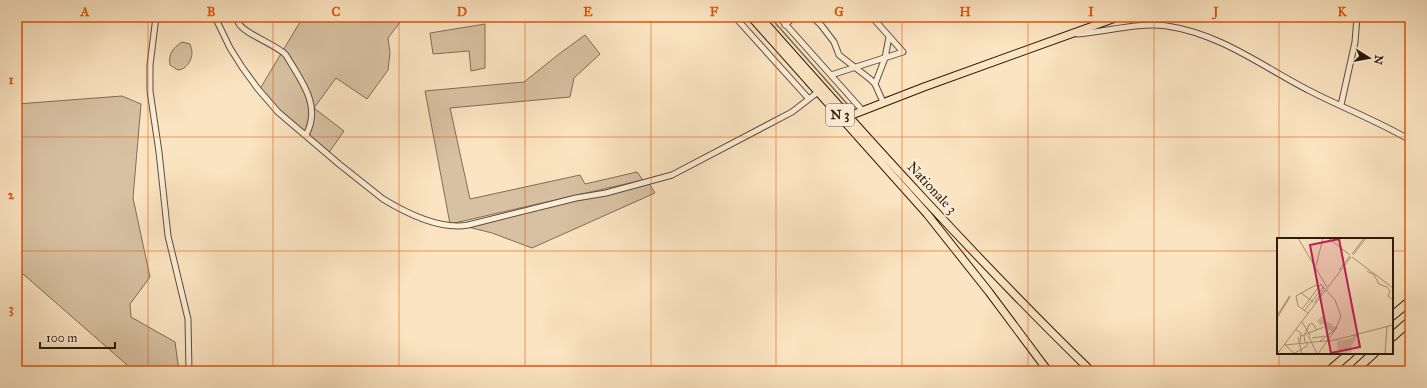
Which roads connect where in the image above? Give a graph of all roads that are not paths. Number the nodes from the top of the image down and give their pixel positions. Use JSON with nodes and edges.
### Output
{"nodes":[{"id":1,"x":156,"y":17,"type":"edge"},
{"id":2,"x":215,"y":17,"type":"edge"},
{"id":3,"x":238,"y":17,"type":"edge"},
{"id":4,"x":735,"y":17,"type":"edge"},
{"id":5,"x":751,"y":17,"type":"edge"},
{"id":6,"x":760,"y":17,"type":"edge"},
{"id":7,"x":779,"y":17,"type":"edge"},
{"id":8,"x":794,"y":17,"type":"edge"},
{"id":9,"x":812,"y":17,"type":"edge"},
{"id":10,"x":872,"y":17,"type":"edge"},
{"id":11,"x":1118,"y":17,"type":"edge"},
{"id":12,"x":1357,"y":17,"type":"edge"},
{"id":13,"x":785,"y":24,"type":"junction"},
{"id":14,"x":1070,"y":34,"type":"junction"},
{"id":15,"x":889,"y":37,"type":"junction"},
{"id":16,"x":885,"y":58,"type":"junction"},
{"id":17,"x":854,"y":67,"type":"junction"},
{"id":18,"x":831,"y":75,"type":"junction"},
{"id":19,"x":875,"y":84,"type":"junction"},
{"id":20,"x":818,"y":92,"type":"junction"},
{"id":21,"x":809,"y":99,"type":"junction"},
{"id":22,"x":883,"y":102,"type":"junction"},
{"id":23,"x":1341,"y":105,"type":"junction"},
{"id":24,"x":863,"y":110,"type":"junction"},
{"id":25,"x":846,"y":118,"type":"junction"},
{"id":26,"x":306,"y":135,"type":"junction"},
{"id":27,"x":1410,"y":140,"type":"edge"},
{"id":28,"x":1410,"y":300,"type":"edge"},
{"id":29,"x":1393,"y":315,"type":"edge"},
{"id":30,"x":1410,"y":321,"type":"edge"},
{"id":31,"x":1393,"y":336,"type":"edge"},
{"id":32,"x":1349,"y":354,"type":"edge"},
{"id":33,"x":1373,"y":354,"type":"edge"},
{"id":34,"x":189,"y":371,"type":"edge"},
{"id":35,"x":1048,"y":371,"type":"edge"},
{"id":36,"x":1091,"y":371,"type":"edge"},
{"id":37,"x":1329,"y":371,"type":"edge"},
{"id":38,"x":1354,"y":371,"type":"edge"}],
"edges":[{"from":1,"to":34,"type":"street"},
{"from":2,"to":26,"type":"street"},
{"from":3,"to":26,"type":"street"},
{"from":4,"to":21,"type":"street"},
{"from":5,"to":20,"type":"main road","name":"Nationale 3","number":"N 3"},
{"from":6,"to":25,"type":"main road","name":"Nationale 3","number":"N 3"},
{"from":7,"to":13,"type":"street"},
{"from":8,"to":13,"type":"street"},
{"from":9,"to":17,"type":"street"},
{"from":10,"to":15,"type":"street"},
{"from":11,"to":14,"type":"main road"},
{"from":12,"to":23,"type":"street"},
{"from":13,"to":18,"type":"street"},
{"from":14,"to":22,"type":"main road"},
{"from":14,"to":23,"type":"street"},
{"from":15,"to":16,"type":"street"},
{"from":15,"to":16,"type":"street"},
{"from":16,"to":17,"type":"street"},
{"from":16,"to":19,"type":"street"},
{"from":17,"to":18,"type":"street"},
{"from":17,"to":19,"type":"street"},
{"from":18,"to":24,"type":"street"},
{"from":19,"to":22,"type":"street"},
{"from":20,"to":21,"type":"street"},
{"from":20,"to":25,"type":"main road","name":"Nationale 3","number":"N 3"},
{"from":21,"to":26,"type":"street"},
{"from":22,"to":24,"type":"main road"},
{"from":23,"to":27,"type":"street"},
{"from":24,"to":25,"type":"main road"},
{"from":25,"to":35,"type":"main road","name":"Nationale 3","number":"N 3"},
{"from":25,"to":36,"type":"main road","name":"Nationale 3","number":"N 3"},
{"from":28,"to":29,"type":"highway"},
{"from":30,"to":31,"type":"highway"},
{"from":32,"to":37,"type":"highway"},
{"from":33,"to":38,"type":"highway"}]}
